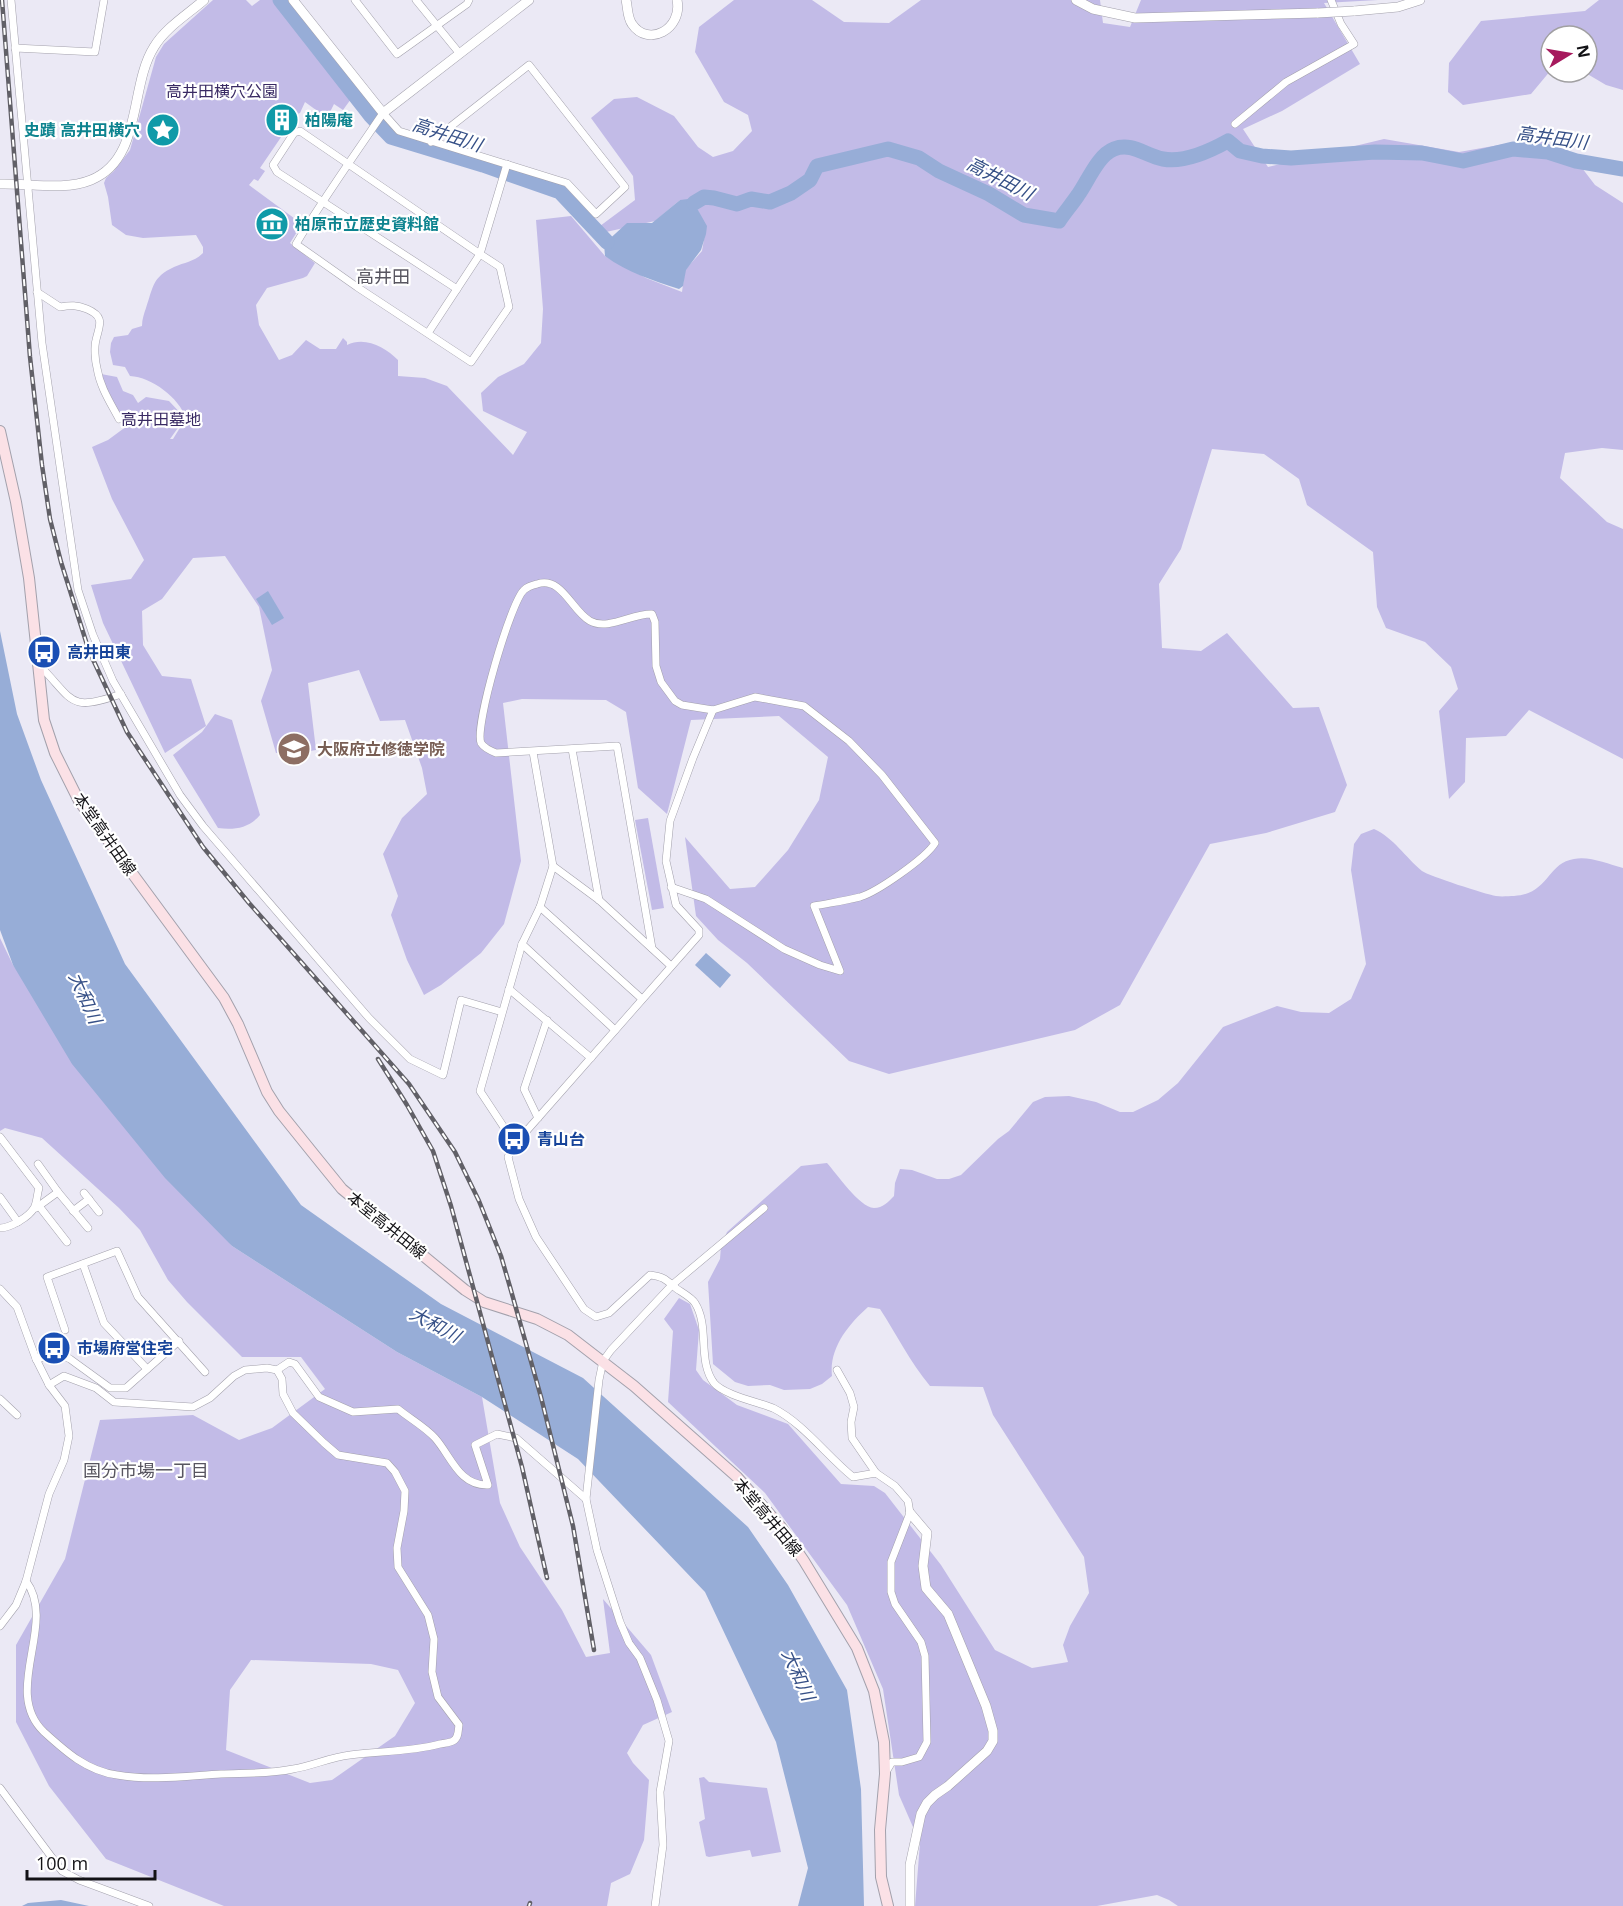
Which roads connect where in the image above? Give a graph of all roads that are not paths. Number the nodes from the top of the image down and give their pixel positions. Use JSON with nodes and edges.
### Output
{"nodes":[{"id":1,"x":10,"y":0,"type":"edge"},
{"id":2,"x":104,"y":0,"type":"edge"},
{"id":3,"x":204,"y":0,"type":"edge"},
{"id":4,"x":355,"y":0,"type":"edge"},
{"id":5,"x":416,"y":0,"type":"edge"},
{"id":6,"x":469,"y":0,"type":"edge"},
{"id":7,"x":528,"y":0,"type":"edge"},
{"id":8,"x":626,"y":0,"type":"edge"},
{"id":9,"x":677,"y":0,"type":"edge"},
{"id":10,"x":1076,"y":0,"type":"edge"},
{"id":11,"x":1331,"y":0,"type":"edge"},
{"id":12,"x":1420,"y":0,"type":"edge"},
{"id":13,"x":294,"y":1,"type":"edge"},
{"id":14,"x":437,"y":27,"type":"junction"},
{"id":15,"x":15,"y":48,"type":"junction"},
{"id":16,"x":460,"y":54,"type":"junction"},
{"id":17,"x":379,"y":120,"type":"junction"},
{"id":18,"x":1235,"y":124,"type":"dead end"},
{"id":19,"x":431,"y":142,"type":"junction"},
{"id":20,"x":349,"y":164,"type":"junction"},
{"id":21,"x":505,"y":170,"type":"junction"},
{"id":22,"x":27,"y":183,"type":"junction"},
{"id":23,"x":0,"y":184,"type":"edge"},
{"id":24,"x":323,"y":203,"type":"junction"},
{"id":25,"x":480,"y":254,"type":"junction"},
{"id":26,"x":457,"y":289,"type":"junction"},
{"id":27,"x":37,"y":292,"type":"junction"},
{"id":28,"x":428,"y":333,"type":"junction"},
{"id":29,"x":119,"y":419,"type":"dead end"},
{"id":30,"x":0,"y":431,"type":"edge"},
{"id":31,"x":38,"y":664,"type":"junction"},
{"id":32,"x":121,"y":694,"type":"junction"},
{"id":33,"x":713,"y":710,"type":"junction"},
{"id":34,"x":572,"y":749,"type":"junction"},
{"id":35,"x":533,"y":752,"type":"junction"},
{"id":36,"x":553,"y":866,"type":"junction"},
{"id":37,"x":671,"y":887,"type":"junction"},
{"id":38,"x":599,"y":900,"type":"junction"},
{"id":39,"x":540,"y":907,"type":"junction"},
{"id":40,"x":522,"y":944,"type":"junction"},
{"id":41,"x":652,"y":948,"type":"junction"},
{"id":42,"x":671,"y":966,"type":"junction"},
{"id":43,"x":509,"y":989,"type":"junction"},
{"id":44,"x":642,"y":999,"type":"junction"},
{"id":45,"x":502,"y":1012,"type":"junction"},
{"id":46,"x":547,"y":1020,"type":"junction"},
{"id":47,"x":615,"y":1030,"type":"junction"},
{"id":48,"x":591,"y":1058,"type":"junction"},
{"id":49,"x":538,"y":1118,"type":"junction"},
{"id":50,"x":0,"y":1137,"type":"edge"},
{"id":51,"x":515,"y":1144,"type":"junction"},
{"id":52,"x":38,"y":1164,"type":"dead end"},
{"id":53,"x":58,"y":1192,"type":"junction"},
{"id":54,"x":0,"y":1197,"type":"edge"},
{"id":55,"x":37,"y":1207,"type":"junction"},
{"id":56,"x":764,"y":1208,"type":"dead end"},
{"id":57,"x":73,"y":1210,"type":"junction"},
{"id":58,"x":99,"y":1212,"type":"dead end"},
{"id":59,"x":18,"y":1221,"type":"junction"},
{"id":60,"x":0,"y":1228,"type":"edge"},
{"id":61,"x":88,"y":1228,"type":"dead end"},
{"id":62,"x":67,"y":1242,"type":"dead end"},
{"id":63,"x":83,"y":1264,"type":"junction"},
{"id":64,"x":672,"y":1285,"type":"junction"},
{"id":65,"x":0,"y":1290,"type":"edge"},
{"id":66,"x":66,"y":1330,"type":"dead end"},
{"id":67,"x":178,"y":1341,"type":"junction"},
{"id":68,"x":36,"y":1359,"type":"junction"},
{"id":69,"x":603,"y":1361,"type":"junction"},
{"id":70,"x":147,"y":1369,"type":"junction"},
{"id":71,"x":277,"y":1370,"type":"junction"},
{"id":72,"x":837,"y":1370,"type":"dead end"},
{"id":73,"x":205,"y":1372,"type":"dead end"},
{"id":74,"x":49,"y":1385,"type":"junction"},
{"id":75,"x":0,"y":1399,"type":"edge"},
{"id":76,"x":16,"y":1415,"type":"dead end"},
{"id":77,"x":876,"y":1473,"type":"junction"},
{"id":78,"x":586,"y":1495,"type":"junction"},
{"id":79,"x":910,"y":1513,"type":"junction"},
{"id":80,"x":26,"y":1581,"type":"junction"},
{"id":81,"x":0,"y":1626,"type":"edge"},
{"id":82,"x":885,"y":1774,"type":"junction"},
{"id":83,"x":0,"y":1788,"type":"edge"},
{"id":84,"x":149,"y":1906,"type":"edge"},
{"id":85,"x":655,"y":1906,"type":"edge"},
{"id":86,"x":888,"y":1906,"type":"edge"},
{"id":87,"x":910,"y":1906,"type":"edge"}],
"edges":[{"from":1,"to":15,"type":"street"},
{"from":2,"to":15,"type":"street"},
{"from":3,"to":22,"type":"street"},
{"from":4,"to":14,"type":"street"},
{"from":5,"to":14,"type":"street"},
{"from":6,"to":14,"type":"street"},
{"from":7,"to":16,"type":"street"},
{"from":8,"to":9,"type":"street"},
{"from":10,"to":12,"type":"street","bridge":true},
{"from":11,"to":18,"type":"street"},
{"from":13,"to":17,"type":"street"},
{"from":14,"to":16,"type":"street"},
{"from":15,"to":22,"type":"street"},
{"from":16,"to":17,"type":"street"},
{"from":17,"to":19,"type":"street"},
{"from":17,"to":20,"type":"street"},
{"from":19,"to":21,"type":"street"},
{"from":19,"to":21,"type":"street"},
{"from":20,"to":24,"type":"street"},
{"from":20,"to":24,"type":"street"},
{"from":20,"to":25,"type":"street"},
{"from":21,"to":25,"type":"street"},
{"from":22,"to":23,"type":"street"},
{"from":22,"to":27,"type":"street"},
{"from":24,"to":26,"type":"street"},
{"from":24,"to":28,"type":"street"},
{"from":25,"to":26,"type":"street"},
{"from":25,"to":28,"type":"street"},
{"from":26,"to":28,"type":"street"},
{"from":27,"to":29,"type":"street"},
{"from":27,"to":32,"type":"street"},
{"from":30,"to":31,"type":"main road","name":"本堂高井田線"},
{"from":31,"to":32,"type":"street"},
{"from":31,"to":69,"type":"main road","name":"本堂高井田線"},
{"from":32,"to":45,"type":"street"},
{"from":33,"to":35,"type":"street"},
{"from":33,"to":37,"type":"street"},
{"from":33,"to":37,"type":"street"},
{"from":34,"to":35,"type":"street"},
{"from":34,"to":38,"type":"street"},
{"from":34,"to":41,"type":"street"},
{"from":35,"to":36,"type":"street"},
{"from":36,"to":38,"type":"street"},
{"from":36,"to":39,"type":"street"},
{"from":37,"to":42,"type":"street"},
{"from":38,"to":41,"type":"street"},
{"from":39,"to":40,"type":"street"},
{"from":39,"to":44,"type":"street"},
{"from":40,"to":43,"type":"street"},
{"from":40,"to":47,"type":"street"},
{"from":41,"to":42,"type":"street"},
{"from":42,"to":44,"type":"street"},
{"from":43,"to":45,"type":"street"},
{"from":43,"to":46,"type":"street"},
{"from":44,"to":47,"type":"street"},
{"from":45,"to":51,"type":"street"},
{"from":46,"to":48,"type":"street"},
{"from":46,"to":49,"type":"street"},
{"from":47,"to":48,"type":"street"},
{"from":48,"to":49,"type":"street"},
{"from":49,"to":51,"type":"street"},
{"from":50,"to":55,"type":"street"},
{"from":51,"to":64,"type":"street"},
{"from":52,"to":53,"type":"street"},
{"from":53,"to":55,"type":"street"},
{"from":53,"to":57,"type":"street"},
{"from":54,"to":59,"type":"street"},
{"from":55,"to":59,"type":"street"},
{"from":55,"to":62,"type":"street"},
{"from":56,"to":64,"type":"street"},
{"from":57,"to":58,"type":"street"},
{"from":57,"to":61,"type":"street"},
{"from":59,"to":60,"type":"street"},
{"from":63,"to":66,"type":"street"},
{"from":63,"to":67,"type":"street"},
{"from":63,"to":70,"type":"street"},
{"from":64,"to":69,"type":"street"},
{"from":64,"to":77,"type":"street"},
{"from":65,"to":68,"type":"street"},
{"from":67,"to":70,"type":"street"},
{"from":67,"to":73,"type":"street"},
{"from":68,"to":70,"type":"street"},
{"from":68,"to":74,"type":"street"},
{"from":69,"to":78,"type":"street"},
{"from":69,"to":82,"type":"main road","name":"本堂高井田線"},
{"from":71,"to":74,"type":"street"},
{"from":71,"to":78,"type":"street"},
{"from":71,"to":80,"type":"street"},
{"from":72,"to":77,"type":"street"},
{"from":74,"to":80,"type":"street"},
{"from":75,"to":76,"type":"street"},
{"from":77,"to":79,"type":"street"},
{"from":78,"to":85,"type":"street"},
{"from":79,"to":82,"type":"street"},
{"from":79,"to":87,"type":"street"},
{"from":80,"to":81,"type":"street"},
{"from":82,"to":86,"type":"main road","name":"本堂高井田線"},
{"from":83,"to":84,"type":"street"}]}
